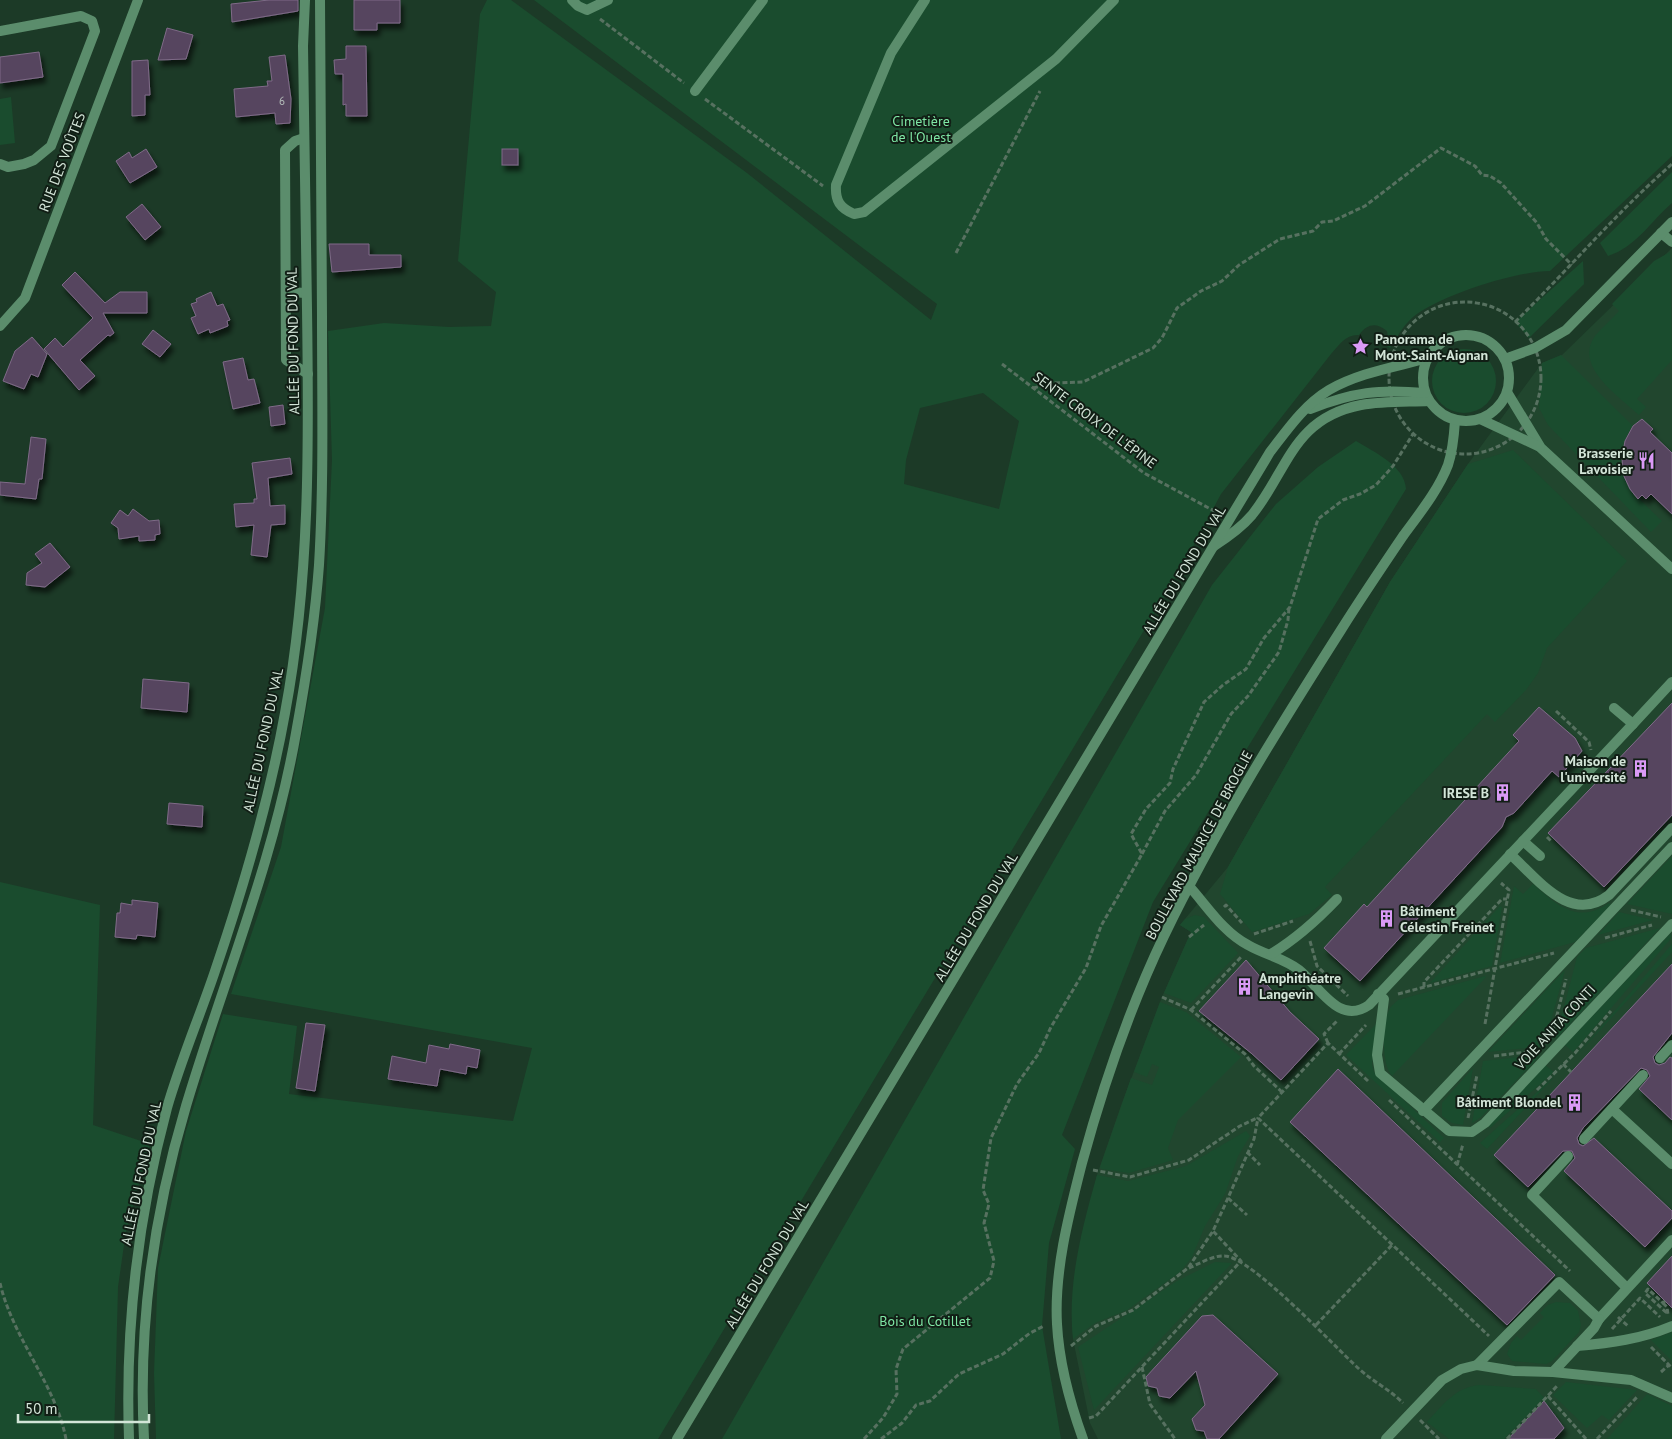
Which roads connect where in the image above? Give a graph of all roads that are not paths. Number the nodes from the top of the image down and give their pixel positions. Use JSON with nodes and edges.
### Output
{"nodes":[{"id":1,"x":138,"y":0,"type":"edge"},
{"id":2,"x":305,"y":0,"type":"edge"},
{"id":3,"x":320,"y":0,"type":"edge"},
{"id":4,"x":572,"y":0,"type":"edge"},
{"id":5,"x":608,"y":0,"type":"edge"},
{"id":6,"x":763,"y":0,"type":"edge"},
{"id":7,"x":925,"y":0,"type":"edge"},
{"id":8,"x":1114,"y":0,"type":"edge"},
{"id":9,"x":0,"y":31,"type":"edge"},
{"id":10,"x":695,"y":91,"type":"road end"},
{"id":11,"x":304,"y":138,"type":"junction"},
{"id":12,"x":0,"y":164,"type":"edge"},
{"id":13,"x":1672,"y":222,"type":"edge"},
{"id":14,"x":1661,"y":233,"type":"junction"},
{"id":15,"x":1672,"y":242,"type":"edge"},
{"id":16,"x":287,"y":292,"type":"junction"},
{"id":17,"x":306,"y":293,"type":"junction"},
{"id":18,"x":0,"y":326,"type":"edge"},
{"id":19,"x":1428,"y":358,"type":"junction"},
{"id":20,"x":1505,"y":359,"type":"junction"},
{"id":21,"x":308,"y":374,"type":"junction"},
{"id":22,"x":1507,"y":392,"type":"junction"},
{"id":23,"x":1427,"y":398,"type":"junction"},
{"id":24,"x":1302,"y":413,"type":"junction"},
{"id":25,"x":1480,"y":419,"type":"junction"},
{"id":26,"x":1455,"y":420,"type":"junction"},
{"id":27,"x":1541,"y":448,"type":"junction"},
{"id":28,"x":1214,"y":546,"type":"junction"},
{"id":29,"x":1672,"y":569,"type":"edge"},
{"id":30,"x":1672,"y":682,"type":"edge"},
{"id":31,"x":1614,"y":708,"type":"dead end"},
{"id":32,"x":1633,"y":724,"type":"junction"},
{"id":33,"x":1672,"y":828,"type":"edge"},
{"id":34,"x":1523,"y":840,"type":"junction"},
{"id":35,"x":1672,"y":847,"type":"edge"},
{"id":36,"x":1510,"y":854,"type":"junction"},
{"id":37,"x":1540,"y":856,"type":"dead end"},
{"id":38,"x":1189,"y":886,"type":"junction"},
{"id":39,"x":1337,"y":899,"type":"dead end"},
{"id":40,"x":1670,"y":921,"type":"edge"},
{"id":41,"x":1271,"y":954,"type":"junction"},
{"id":42,"x":1378,"y":994,"type":"junction"},
{"id":43,"x":1672,"y":1045,"type":"edge"},
{"id":44,"x":1660,"y":1058,"type":"dead end"},
{"id":45,"x":1643,"y":1075,"type":"dead end"},
{"id":46,"x":1612,"y":1108,"type":"junction"},
{"id":47,"x":1423,"y":1111,"type":"junction"},
{"id":48,"x":1584,"y":1138,"type":"dead end"},
{"id":49,"x":1568,"y":1156,"type":"dead end"},
{"id":50,"x":1672,"y":1164,"type":"edge"},
{"id":51,"x":1672,"y":1240,"type":"edge"},
{"id":52,"x":1627,"y":1288,"type":"junction"},
{"id":53,"x":1599,"y":1319,"type":"junction"},
{"id":54,"x":1672,"y":1326,"type":"edge"},
{"id":55,"x":1577,"y":1346,"type":"junction"},
{"id":56,"x":1477,"y":1365,"type":"junction"},
{"id":57,"x":1553,"y":1372,"type":"junction"},
{"id":58,"x":1672,"y":1398,"type":"edge"},
{"id":59,"x":128,"y":1439,"type":"edge"},
{"id":60,"x":144,"y":1439,"type":"edge"},
{"id":61,"x":677,"y":1439,"type":"edge"},
{"id":62,"x":1083,"y":1439,"type":"edge"},
{"id":63,"x":1386,"y":1439,"type":"edge"}],
"edges":[{"from":1,"to":18,"type":"street","name":"RUE DES VOÛTES"},
{"from":2,"to":11,"type":"street","name":"ALLÉE DU FOND DU VAL"},
{"from":3,"to":60,"type":"street"},
{"from":4,"to":5,"type":"street"},
{"from":6,"to":10,"type":"street"},
{"from":7,"to":8,"type":"street"},
{"from":9,"to":12,"type":"street"},
{"from":11,"to":16,"type":"street"},
{"from":11,"to":17,"type":"street","name":"ALLÉE DU FOND DU VAL"},
{"from":13,"to":14,"type":"street"},
{"from":14,"to":15,"type":"street"},
{"from":14,"to":20,"type":"street"},
{"from":16,"to":17,"type":"street"},
{"from":16,"to":21,"type":"street"},
{"from":17,"to":21,"type":"street","name":"ALLÉE DU FOND DU VAL"},
{"from":19,"to":20,"type":"street"},
{"from":19,"to":23,"type":"street"},
{"from":19,"to":24,"type":"street","name":"ALLÉE DU FOND DU VAL"},
{"from":20,"to":22,"type":"street"},
{"from":21,"to":59,"type":"street","name":"ALLÉE DU FOND DU VAL"},
{"from":22,"to":25,"type":"street"},
{"from":22,"to":27,"type":"street"},
{"from":23,"to":24,"type":"street","name":"ALLÉE DU FOND DU VAL"},
{"from":23,"to":26,"type":"street"},
{"from":23,"to":28,"type":"street"},
{"from":24,"to":28,"type":"street","name":"ALLÉE DU FOND DU VAL"},
{"from":25,"to":26,"type":"street"},
{"from":25,"to":27,"type":"street"},
{"from":26,"to":38,"type":"street","name":"BOULEVARD MAURICE DE BROGLIE"},
{"from":27,"to":29,"type":"street"},
{"from":28,"to":61,"type":"street","name":"ALLÉE DU FOND DU VAL"},
{"from":30,"to":32,"type":"street"},
{"from":31,"to":32,"type":"street"},
{"from":32,"to":34,"type":"street"},
{"from":33,"to":36,"type":"street"},
{"from":34,"to":36,"type":"street"},
{"from":34,"to":37,"type":"street"},
{"from":35,"to":47,"type":"street"},
{"from":36,"to":42,"type":"street"},
{"from":38,"to":41,"type":"street"},
{"from":38,"to":62,"type":"street","name":"BOULEVARD MAURICE DE BROGLIE"},
{"from":39,"to":41,"type":"street"},
{"from":40,"to":47,"type":"street","name":"VOIE ANITA CONTI"},
{"from":41,"to":42,"type":"street"},
{"from":42,"to":47,"type":"street"},
{"from":43,"to":44,"type":"street"},
{"from":45,"to":46,"type":"street"},
{"from":46,"to":48,"type":"street"},
{"from":46,"to":50,"type":"street"},
{"from":49,"to":52,"type":"street"},
{"from":51,"to":52,"type":"street"},
{"from":52,"to":53,"type":"street"},
{"from":53,"to":55,"type":"street"},
{"from":53,"to":56,"type":"street"},
{"from":54,"to":55,"type":"street"},
{"from":55,"to":57,"type":"street"},
{"from":56,"to":57,"type":"street"},
{"from":56,"to":63,"type":"street"},
{"from":57,"to":58,"type":"street"}]}
